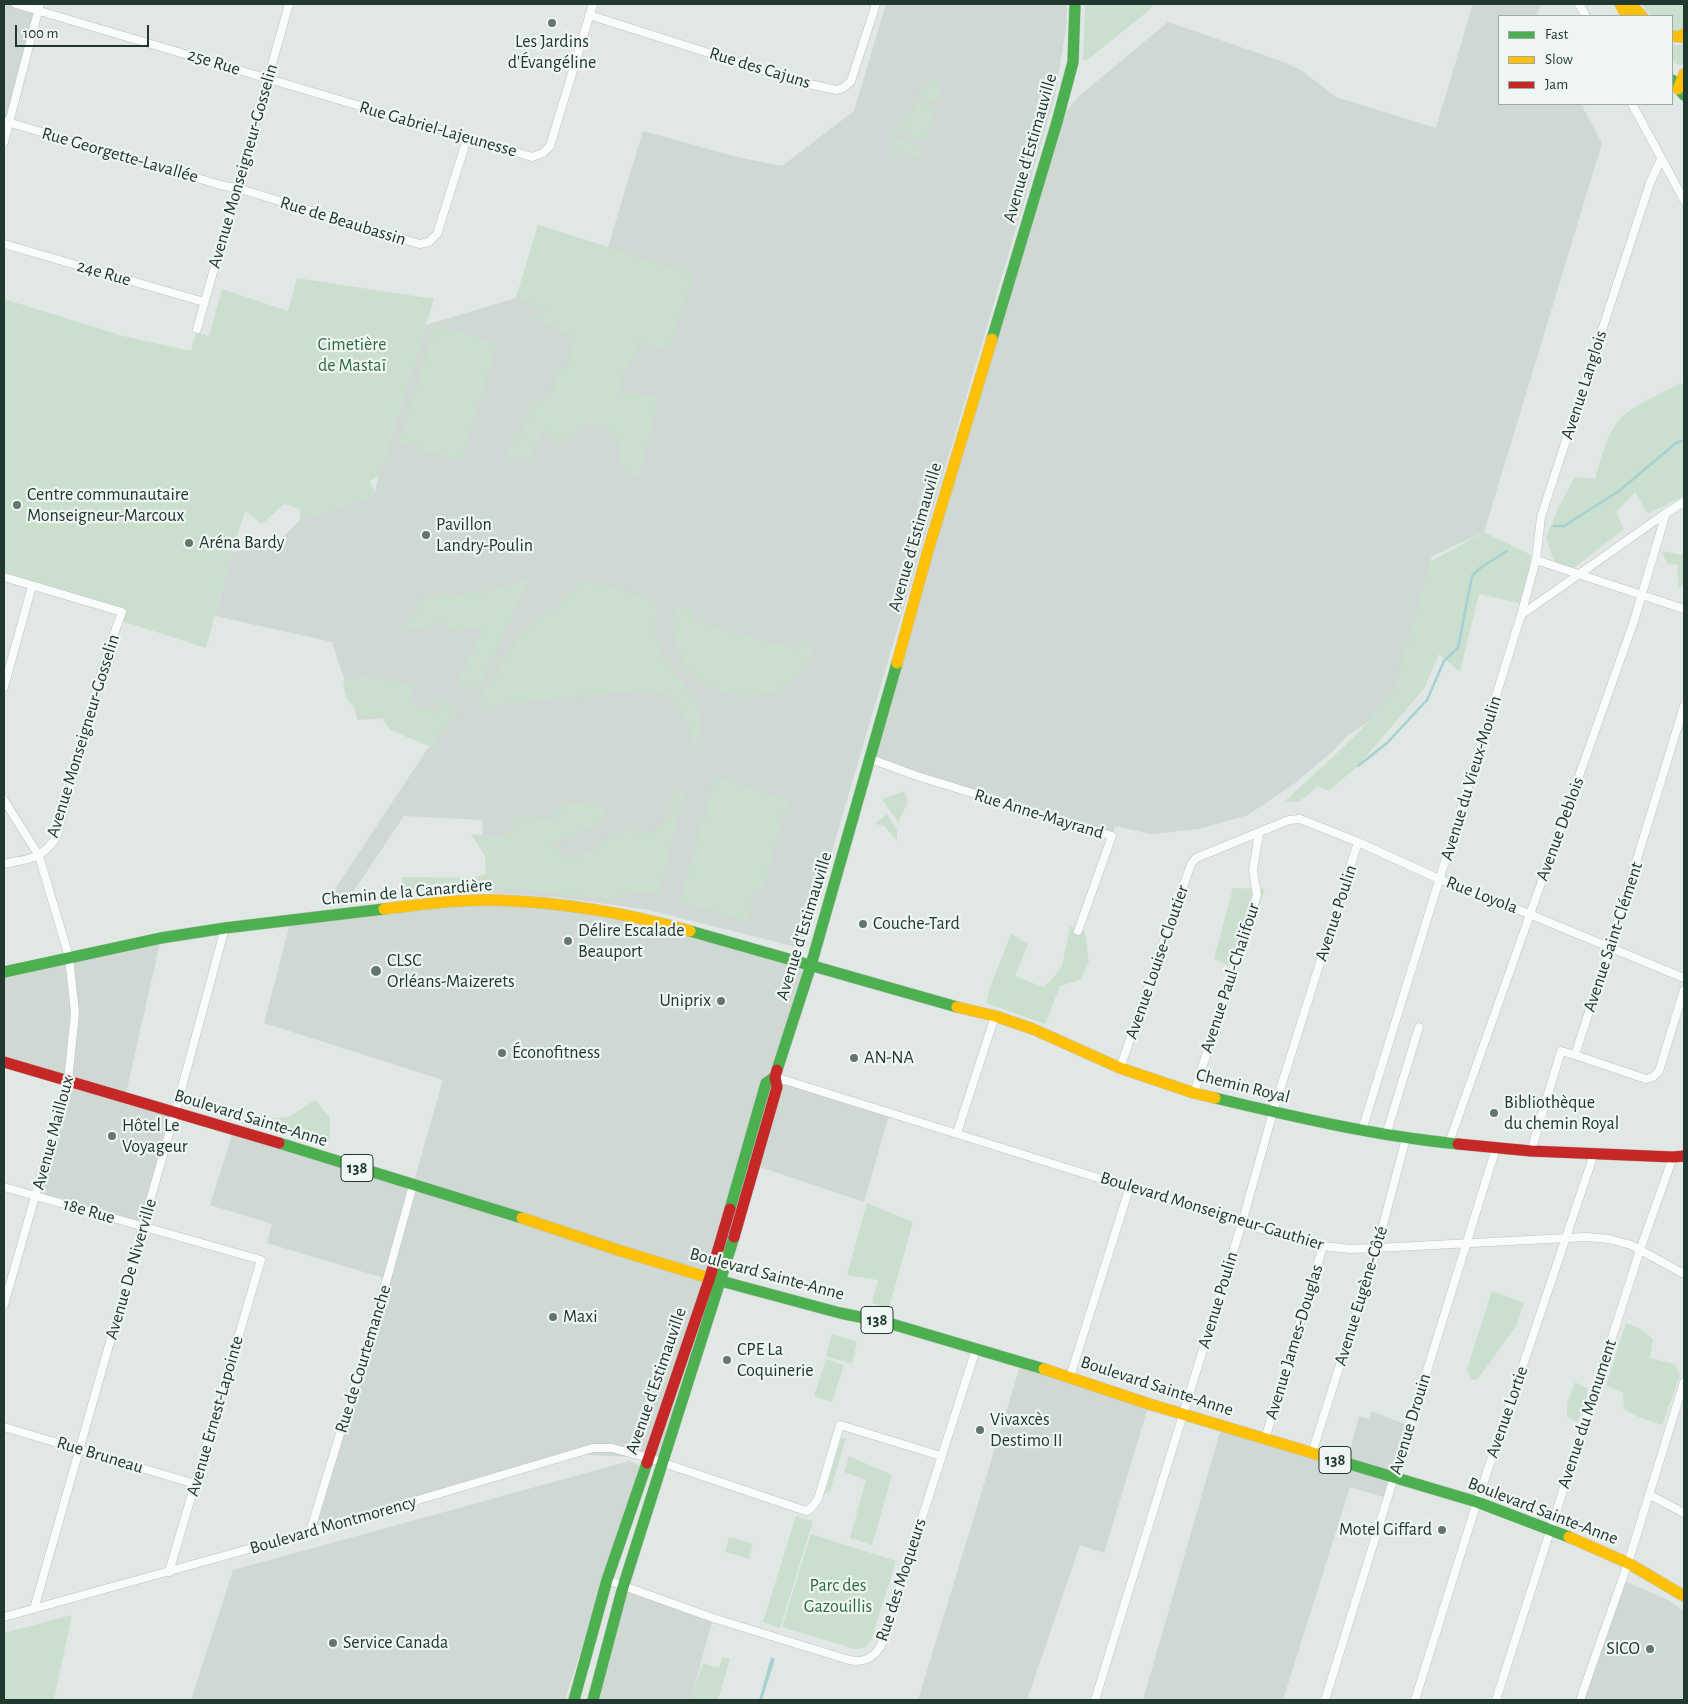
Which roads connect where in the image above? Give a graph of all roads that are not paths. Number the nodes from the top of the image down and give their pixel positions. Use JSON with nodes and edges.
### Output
{"nodes":[{"id":1,"x":16,"y":4,"type":"edge"},
{"id":2,"x":289,"y":4,"type":"edge"},
{"id":3,"x":593,"y":4,"type":"edge"},
{"id":4,"x":876,"y":4,"type":"edge"},
{"id":5,"x":1075,"y":4,"type":"edge"},
{"id":6,"x":1579,"y":4,"type":"edge"},
{"id":7,"x":1620,"y":4,"type":"edge"},
{"id":8,"x":1630,"y":4,"type":"edge"},
{"id":9,"x":39,"y":7,"type":"edge"},
{"id":10,"x":589,"y":15,"type":"junction"},
{"id":11,"x":1585,"y":15,"type":"edge"},
{"id":12,"x":1626,"y":15,"type":"edge"},
{"id":13,"x":1641,"y":15,"type":"edge"},
{"id":14,"x":1684,"y":74,"type":"edge"},
{"id":15,"x":268,"y":78,"type":"junction"},
{"id":16,"x":1680,"y":87,"type":"edge"},
{"id":17,"x":1633,"y":105,"type":"edge"},
{"id":18,"x":7,"y":122,"type":"edge"},
{"id":19,"x":467,"y":138,"type":"junction"},
{"id":20,"x":4,"y":142,"type":"edge"},
{"id":21,"x":1662,"y":159,"type":"junction"},
{"id":22,"x":237,"y":188,"type":"junction"},
{"id":23,"x":1684,"y":200,"type":"edge"},
{"id":24,"x":4,"y":244,"type":"edge"},
{"id":25,"x":204,"y":302,"type":"junction"},
{"id":26,"x":197,"y":329,"type":"dead end"},
{"id":27,"x":1684,"y":502,"type":"edge"},
{"id":28,"x":1666,"y":513,"type":"junction"},
{"id":29,"x":1536,"y":560,"type":"junction"},
{"id":30,"x":1579,"y":574,"type":"junction"},
{"id":31,"x":4,"y":576,"type":"edge"},
{"id":32,"x":32,"y":586,"type":"junction"},
{"id":33,"x":1642,"y":595,"type":"junction"},
{"id":34,"x":1684,"y":609,"type":"edge"},
{"id":35,"x":1521,"y":615,"type":"junction"},
{"id":36,"x":4,"y":687,"type":"edge"},
{"id":37,"x":1684,"y":706,"type":"edge"},
{"id":38,"x":871,"y":759,"type":"junction"},
{"id":39,"x":4,"y":800,"type":"edge"},
{"id":40,"x":1259,"y":833,"type":"junction"},
{"id":41,"x":1358,"y":842,"type":"junction"},
{"id":42,"x":39,"y":856,"type":"junction"},
{"id":43,"x":1196,"y":858,"type":"joint"},
{"id":44,"x":4,"y":864,"type":"edge"},
{"id":45,"x":1440,"y":879,"type":"junction"},
{"id":46,"x":1530,"y":914,"type":"junction"},
{"id":47,"x":225,"y":928,"type":"junction"},
{"id":48,"x":1078,"y":931,"type":"dead end"},
{"id":49,"x":1610,"y":947,"type":"junction"},
{"id":50,"x":70,"y":957,"type":"junction"},
{"id":51,"x":811,"y":965,"type":"junction"},
{"id":52,"x":4,"y":972,"type":"edge"},
{"id":53,"x":1684,"y":978,"type":"edge"},
{"id":54,"x":1684,"y":990,"type":"edge"},
{"id":55,"x":995,"y":1016,"type":"junction"},
{"id":56,"x":1419,"y":1027,"type":"dead end"},
{"id":57,"x":1575,"y":1055,"type":"junction"},
{"id":58,"x":4,"y":1062,"type":"edge"},
{"id":59,"x":1120,"y":1068,"type":"junction"},
{"id":60,"x":776,"y":1077,"type":"junction"},
{"id":61,"x":68,"y":1081,"type":"junction"},
{"id":62,"x":1194,"y":1093,"type":"junction"},
{"id":63,"x":1273,"y":1112,"type":"junction"},
{"id":64,"x":175,"y":1113,"type":"junction"},
{"id":65,"x":1362,"y":1130,"type":"junction"},
{"id":66,"x":957,"y":1133,"type":"junction"},
{"id":67,"x":1386,"y":1136,"type":"junction"},
{"id":68,"x":1406,"y":1138,"type":"junction"},
{"id":69,"x":1449,"y":1143,"type":"junction"},
{"id":70,"x":1496,"y":1148,"type":"junction"},
{"id":71,"x":1531,"y":1151,"type":"junction"},
{"id":72,"x":1594,"y":1154,"type":"junction"},
{"id":73,"x":1679,"y":1157,"type":"edge"},
{"id":74,"x":413,"y":1185,"type":"junction"},
{"id":75,"x":1130,"y":1186,"type":"junction"},
{"id":76,"x":4,"y":1187,"type":"edge"},
{"id":77,"x":36,"y":1196,"type":"junction"},
{"id":78,"x":1242,"y":1223,"type":"junction"},
{"id":79,"x":143,"y":1227,"type":"junction"},
{"id":80,"x":1566,"y":1237,"type":"junction"},
{"id":81,"x":1466,"y":1243,"type":"junction"},
{"id":82,"x":1323,"y":1246,"type":"junction"},
{"id":83,"x":1377,"y":1248,"type":"junction"},
{"id":84,"x":1640,"y":1250,"type":"junction"},
{"id":85,"x":261,"y":1260,"type":"joint"},
{"id":86,"x":1684,"y":1274,"type":"edge"},
{"id":87,"x":715,"y":1279,"type":"junction"},
{"id":88,"x":4,"y":1305,"type":"edge"},
{"id":89,"x":976,"y":1349,"type":"junction"},
{"id":90,"x":1070,"y":1377,"type":"junction"},
{"id":91,"x":1684,"y":1382,"type":"edge"},
{"id":92,"x":1682,"y":1395,"type":"edge"},
{"id":93,"x":1182,"y":1413,"type":"junction"},
{"id":94,"x":4,"y":1427,"type":"edge"},
{"id":95,"x":1265,"y":1438,"type":"junction"},
{"id":96,"x":80,"y":1448,"type":"junction"},
{"id":97,"x":1312,"y":1453,"type":"junction"},
{"id":98,"x":941,"y":1456,"type":"junction"},
{"id":99,"x":649,"y":1458,"type":"junction"},
{"id":100,"x":662,"y":1463,"type":"junction"},
{"id":101,"x":1394,"y":1476,"type":"junction"},
{"id":102,"x":195,"y":1484,"type":"junction"},
{"id":103,"x":1650,"y":1495,"type":"junction"},
{"id":104,"x":1477,"y":1502,"type":"junction"},
{"id":105,"x":1684,"y":1513,"type":"edge"},
{"id":106,"x":1550,"y":1529,"type":"junction"},
{"id":107,"x":310,"y":1532,"type":"junction"},
{"id":108,"x":1628,"y":1563,"type":"junction"},
{"id":109,"x":170,"y":1572,"type":"junction"},
{"id":110,"x":607,"y":1580,"type":"junction"},
{"id":111,"x":624,"y":1587,"type":"junction"},
{"id":112,"x":1684,"y":1596,"type":"edge"},
{"id":113,"x":34,"y":1609,"type":"junction"},
{"id":114,"x":4,"y":1617,"type":"edge"},
{"id":115,"x":574,"y":1700,"type":"edge"},
{"id":116,"x":593,"y":1700,"type":"edge"},
{"id":117,"x":1095,"y":1700,"type":"edge"},
{"id":118,"x":1325,"y":1700,"type":"edge"},
{"id":119,"x":1415,"y":1700,"type":"edge"},
{"id":120,"x":1496,"y":1700,"type":"edge"},
{"id":121,"x":1580,"y":1700,"type":"edge"}],
"edges":[{"from":1,"to":9,"type":"street","name":"25e Rue"},
{"from":2,"to":15,"type":"street","name":"Avenue Monseigneur-Gosselin"},
{"from":3,"to":10,"type":"street","name":"Rue Gabriel-Lajeunesse"},
{"from":4,"to":10,"type":"street","name":"Rue des Cajuns"},
{"from":5,"to":38,"type":"main road","name":"Avenue d'Estimauville"},
{"from":6,"to":11,"type":"street"},
{"from":7,"to":12,"type":"main road"},
{"from":8,"to":13,"type":"main road"},
{"from":9,"to":15,"type":"street","name":"25e Rue"},
{"from":9,"to":18,"type":"street"},
{"from":10,"to":19,"type":"street","name":"Rue Gabriel-Lajeunesse"},
{"from":14,"to":16,"type":"main road"},
{"from":15,"to":19,"type":"street","name":"Rue Gabriel-Lajeunesse"},
{"from":15,"to":22,"type":"street","name":"Avenue Monseigneur-Gosselin"},
{"from":17,"to":21,"type":"street"},
{"from":18,"to":20,"type":"street"},
{"from":18,"to":22,"type":"street","name":"Rue Georgette-Lavallée"},
{"from":19,"to":22,"type":"street","name":"Rue de Beaubassin"},
{"from":21,"to":23,"type":"street"},
{"from":21,"to":29,"type":"street","name":"Avenue Langlois"},
{"from":22,"to":25,"type":"street","name":"Avenue Monseigneur-Gosselin"},
{"from":24,"to":25,"type":"street","name":"24e Rue"},
{"from":25,"to":26,"type":"street","name":"Avenue Monseigneur-Gosselin"},
{"from":27,"to":28,"type":"street"},
{"from":28,"to":30,"type":"street"},
{"from":28,"to":33,"type":"street","name":"Avenue Deblois"},
{"from":29,"to":30,"type":"street"},
{"from":29,"to":35,"type":"street","name":"Avenue Langlois"},
{"from":30,"to":33,"type":"street"},
{"from":30,"to":35,"type":"street"},
{"from":31,"to":32,"type":"street"},
{"from":32,"to":36,"type":"street"},
{"from":32,"to":42,"type":"street","name":"Avenue Monseigneur-Gosselin"},
{"from":33,"to":34,"type":"street"},
{"from":33,"to":46,"type":"street","name":"Avenue Deblois"},
{"from":35,"to":45,"type":"street","name":"Avenue du Vieux-Moulin"},
{"from":37,"to":49,"type":"street","name":"Avenue Saint-Clément"},
{"from":38,"to":48,"type":"street","name":"Rue Anne-Mayrand"},
{"from":38,"to":51,"type":"main road","name":"Avenue d'Estimauville"},
{"from":39,"to":42,"type":"street","name":"Avenue Mailloux"},
{"from":40,"to":41,"type":"street","name":"Rue Loyola"},
{"from":40,"to":43,"type":"street","name":"Rue Loyola"},
{"from":40,"to":62,"type":"street","name":"Avenue Paul-Chalifour"},
{"from":41,"to":45,"type":"street","name":"Rue Loyola"},
{"from":41,"to":63,"type":"street","name":"Avenue Poulin"},
{"from":42,"to":44,"type":"street"},
{"from":42,"to":50,"type":"street","name":"Avenue Mailloux"},
{"from":43,"to":59,"type":"street","name":"Avenue Louise-Cloutier"},
{"from":45,"to":46,"type":"street","name":"Rue Loyola"},
{"from":45,"to":65,"type":"street","name":"Avenue du Vieux-Moulin"},
{"from":46,"to":49,"type":"street","name":"Rue Loyola"},
{"from":46,"to":69,"type":"street","name":"Avenue Deblois"},
{"from":47,"to":50,"type":"main road","name":"Chemin de la Canardière"},
{"from":47,"to":51,"type":"main road","name":"Chemin de la Canardière"},
{"from":47,"to":64,"type":"street","name":"Avenue De Niverville"},
{"from":49,"to":53,"type":"street","name":"Rue Loyola"},
{"from":49,"to":57,"type":"street","name":"Avenue Saint-Clément"},
{"from":50,"to":52,"type":"main road","name":"Chemin de la Canardière"},
{"from":50,"to":61,"type":"street","name":"Avenue Mailloux"},
{"from":51,"to":55,"type":"main road","name":"Chemin Royal"},
{"from":51,"to":60,"type":"main road","name":"Avenue d'Estimauville"},
{"from":54,"to":57,"type":"street"},
{"from":55,"to":59,"type":"main road","name":"Chemin Royal"},
{"from":55,"to":66,"type":"street"},
{"from":56,"to":67,"type":"street"},
{"from":57,"to":71,"type":"street"},
{"from":58,"to":61,"type":"main road","name":"Boulevard Sainte-Anne","number":"138"},
{"from":59,"to":62,"type":"main road","name":"Chemin Royal"},
{"from":60,"to":66,"type":"street","name":"Boulevard Monseigneur-Gauthier"},
{"from":60,"to":87,"type":"main road","name":"Avenue d'Estimauville"},
{"from":61,"to":64,"type":"main road","name":"Boulevard Sainte-Anne","number":"138"},
{"from":61,"to":77,"type":"street","name":"Avenue Mailloux"},
{"from":62,"to":63,"type":"main road","name":"Chemin Royal"},
{"from":63,"to":65,"type":"main road","name":"Chemin Royal"},
{"from":63,"to":78,"type":"street","name":"Avenue Poulin"},
{"from":64,"to":74,"type":"main road","name":"Boulevard Sainte-Anne","number":"138"},
{"from":64,"to":79,"type":"street","name":"Avenue De Niverville"},
{"from":65,"to":67,"type":"main road","name":"Chemin Royal"},
{"from":66,"to":75,"type":"street","name":"Boulevard Monseigneur-Gauthier"},
{"from":67,"to":68,"type":"main road","name":"Chemin Royal"},
{"from":68,"to":69,"type":"main road","name":"Chemin Royal"},
{"from":68,"to":83,"type":"street","name":"Avenue Eugène-Côté"},
{"from":69,"to":70,"type":"main road","name":"Chemin Royal"},
{"from":70,"to":71,"type":"main road","name":"Chemin Royal"},
{"from":70,"to":81,"type":"street","name":"Avenue Drouin"},
{"from":71,"to":72,"type":"main road","name":"Chemin Royal"},
{"from":72,"to":73,"type":"main road","name":"Chemin Royal"},
{"from":72,"to":80,"type":"street","name":"Avenue Lortie"},
{"from":73,"to":84,"type":"street","name":"Avenue du Monument"},
{"from":74,"to":87,"type":"main road","name":"Boulevard Sainte-Anne","number":"138"},
{"from":74,"to":107,"type":"street","name":"Rue de Courtemanche"},
{"from":75,"to":78,"type":"street","name":"Boulevard Monseigneur-Gauthier"},
{"from":75,"to":90,"type":"street"},
{"from":76,"to":77,"type":"street","name":"18e Rue"},
{"from":77,"to":79,"type":"street","name":"18e Rue"},
{"from":77,"to":88,"type":"street","name":"Avenue Mailloux"},
{"from":78,"to":82,"type":"street","name":"Boulevard Monseigneur-Gauthier"},
{"from":78,"to":93,"type":"street","name":"Avenue Poulin"},
{"from":79,"to":85,"type":"street","name":"18e Rue"},
{"from":79,"to":96,"type":"street","name":"Avenue De Niverville"},
{"from":80,"to":81,"type":"street","name":"Boulevard Monseigneur-Gauthier"},
{"from":80,"to":84,"type":"street","name":"Boulevard Monseigneur-Gauthier"},
{"from":80,"to":104,"type":"street","name":"Avenue Lortie"},
{"from":81,"to":83,"type":"street","name":"Boulevard Monseigneur-Gauthier"},
{"from":81,"to":101,"type":"street","name":"Avenue Drouin"},
{"from":82,"to":83,"type":"street","name":"Boulevard Monseigneur-Gauthier"},
{"from":82,"to":95,"type":"street","name":"Avenue James-Douglas"},
{"from":83,"to":97,"type":"street","name":"Avenue Eugène-Côté"},
{"from":84,"to":86,"type":"street","name":"Boulevard Monseigneur-Gauthier"},
{"from":84,"to":106,"type":"street","name":"Avenue du Monument"},
{"from":85,"to":102,"type":"street","name":"Avenue Ernest-Lapointe"},
{"from":87,"to":89,"type":"main road","name":"Boulevard Sainte-Anne","number":"138"},
{"from":87,"to":99,"type":"main road","name":"Avenue d'Estimauville"},
{"from":87,"to":100,"type":"main road","name":"Avenue d'Estimauville"},
{"from":89,"to":90,"type":"main road","name":"Boulevard Sainte-Anne","number":"138"},
{"from":89,"to":98,"type":"street","name":"Rue des Moqueurs"},
{"from":90,"to":93,"type":"main road","name":"Boulevard Sainte-Anne","number":"138"},
{"from":91,"to":92,"type":"street"},
{"from":92,"to":103,"type":"street"},
{"from":93,"to":95,"type":"main road","name":"Boulevard Sainte-Anne","number":"138"},
{"from":93,"to":117,"type":"street","name":"Avenue Poulin"},
{"from":94,"to":96,"type":"street","name":"Rue Bruneau"},
{"from":95,"to":97,"type":"main road","name":"Boulevard Sainte-Anne","number":"138"},
{"from":96,"to":102,"type":"street","name":"Rue Bruneau"},
{"from":96,"to":113,"type":"street","name":"Avenue De Niverville"},
{"from":97,"to":101,"type":"main road","name":"Boulevard Sainte-Anne","number":"138"},
{"from":98,"to":100,"type":"street","name":"Boulevard Montmorency"},
{"from":98,"to":111,"type":"street","name":"Rue des Moqueurs"},
{"from":99,"to":100,"type":"street","name":"Boulevard Montmorency"},
{"from":99,"to":107,"type":"street","name":"Boulevard Montmorency"},
{"from":99,"to":110,"type":"main road","name":"Avenue d'Estimauville"},
{"from":100,"to":111,"type":"main road","name":"Avenue d'Estimauville"},
{"from":101,"to":104,"type":"main road","name":"Boulevard Sainte-Anne","number":"138"},
{"from":101,"to":118,"type":"street","name":"Avenue Drouin"},
{"from":102,"to":109,"type":"street","name":"Avenue Ernest-Lapointe"},
{"from":103,"to":105,"type":"street"},
{"from":103,"to":108,"type":"street"},
{"from":104,"to":106,"type":"main road","name":"Boulevard Sainte-Anne","number":"138"},
{"from":104,"to":119,"type":"street","name":"Avenue Lortie"},
{"from":106,"to":108,"type":"main road","name":"Boulevard Sainte-Anne","number":"138"},
{"from":106,"to":120,"type":"street","name":"Avenue du Monument"},
{"from":107,"to":109,"type":"street","name":"Boulevard Montmorency"},
{"from":108,"to":112,"type":"main road","name":"Boulevard Sainte-Anne","number":"138"},
{"from":108,"to":121,"type":"street"},
{"from":109,"to":113,"type":"street","name":"Boulevard Montmorency"},
{"from":110,"to":111,"type":"street","name":"Rue des Moqueurs"},
{"from":110,"to":115,"type":"main road","name":"Avenue d'Estimauville"},
{"from":111,"to":116,"type":"main road","name":"Avenue d'Estimauville"},
{"from":113,"to":114,"type":"street","name":"Boulevard Montmorency"}]}
